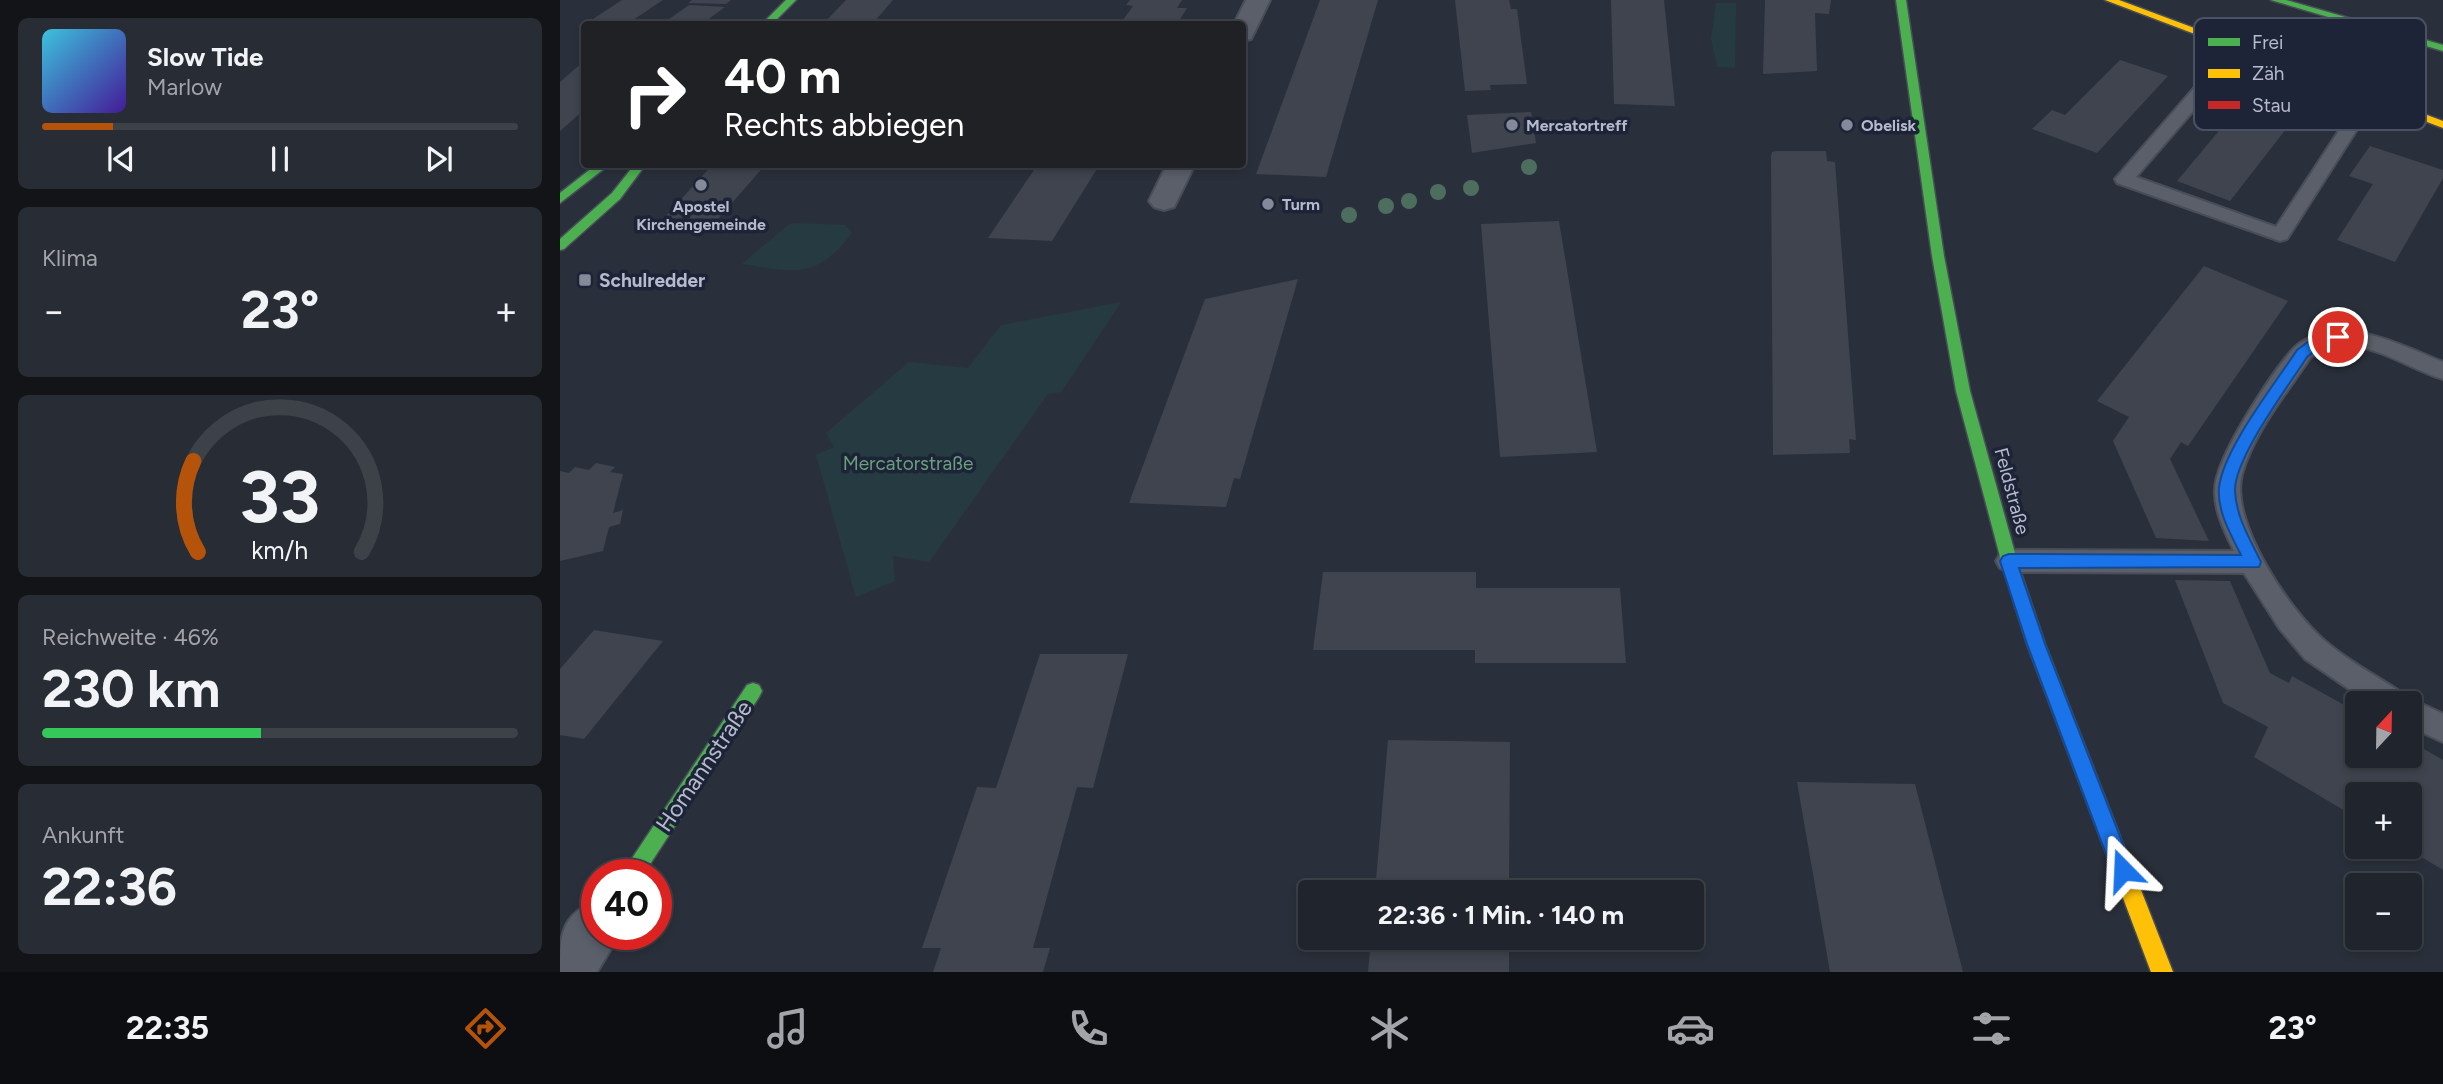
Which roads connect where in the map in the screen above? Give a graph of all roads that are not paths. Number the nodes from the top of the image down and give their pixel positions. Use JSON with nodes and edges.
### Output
{"nodes":[{"id":1,"x":791,"y":0,"type":"edge"},
{"id":2,"x":1258,"y":0,"type":"edge"},
{"id":3,"x":1901,"y":0,"type":"edge"},
{"id":4,"x":2110,"y":0,"type":"edge"},
{"id":5,"x":2276,"y":0,"type":"edge"},
{"id":6,"x":2339,"y":18,"type":"edge"},
{"id":7,"x":769,"y":21,"type":"edge"},
{"id":8,"x":1246,"y":26,"type":"edge"},
{"id":9,"x":2194,"y":31,"type":"edge"},
{"id":10,"x":2426,"y":43,"type":"edge"},
{"id":11,"x":2443,"y":48,"type":"edge"},
{"id":12,"x":2194,"y":99,"type":"edge"},
{"id":13,"x":2426,"y":119,"type":"edge"},
{"id":14,"x":2443,"y":125,"type":"edge"},
{"id":15,"x":2348,"y":130,"type":"edge"},
{"id":16,"x":601,"y":168,"type":"edge"},
{"id":17,"x":638,"y":168,"type":"edge"},
{"id":18,"x":1179,"y":168,"type":"edge"},
{"id":19,"x":560,"y":199,"type":"edge"},
{"id":20,"x":1164,"y":201,"type":"dead end"},
{"id":21,"x":560,"y":246,"type":"edge"},
{"id":22,"x":2443,"y":371,"type":"edge"},
{"id":23,"x":2009,"y":561,"type":"junction"},
{"id":24,"x":2253,"y":562,"type":"junction"},
{"id":25,"x":753,"y":691,"type":"dead end"},
{"id":26,"x":2376,"y":691,"type":"edge"},
{"id":27,"x":2422,"y":718,"type":"edge"},
{"id":28,"x":2443,"y":729,"type":"edge"},
{"id":29,"x":642,"y":859,"type":"edge"},
{"id":30,"x":581,"y":950,"type":"edge"},
{"id":31,"x":566,"y":972,"type":"edge"},
{"id":32,"x":2162,"y":972,"type":"edge"}],
"edges":[{"from":1,"to":7,"type":"street"},
{"from":2,"to":8,"type":"street"},
{"from":3,"to":23,"type":"street","name":"Feldstraße"},
{"from":4,"to":9,"type":"street"},
{"from":5,"to":6,"type":"street"},
{"from":10,"to":11,"type":"street"},
{"from":12,"to":15,"type":"lane"},
{"from":13,"to":14,"type":"street"},
{"from":16,"to":19,"type":"street"},
{"from":17,"to":21,"type":"street"},
{"from":18,"to":20,"type":"street"},
{"from":22,"to":24,"type":"lane"},
{"from":23,"to":24,"type":"lane"},
{"from":23,"to":32,"type":"street","name":"Feldstraße"},
{"from":24,"to":26,"type":"lane"},
{"from":25,"to":29,"type":"street","name":"Homannstraße"},
{"from":27,"to":28,"type":"lane"},
{"from":30,"to":31,"type":"street"}]}
